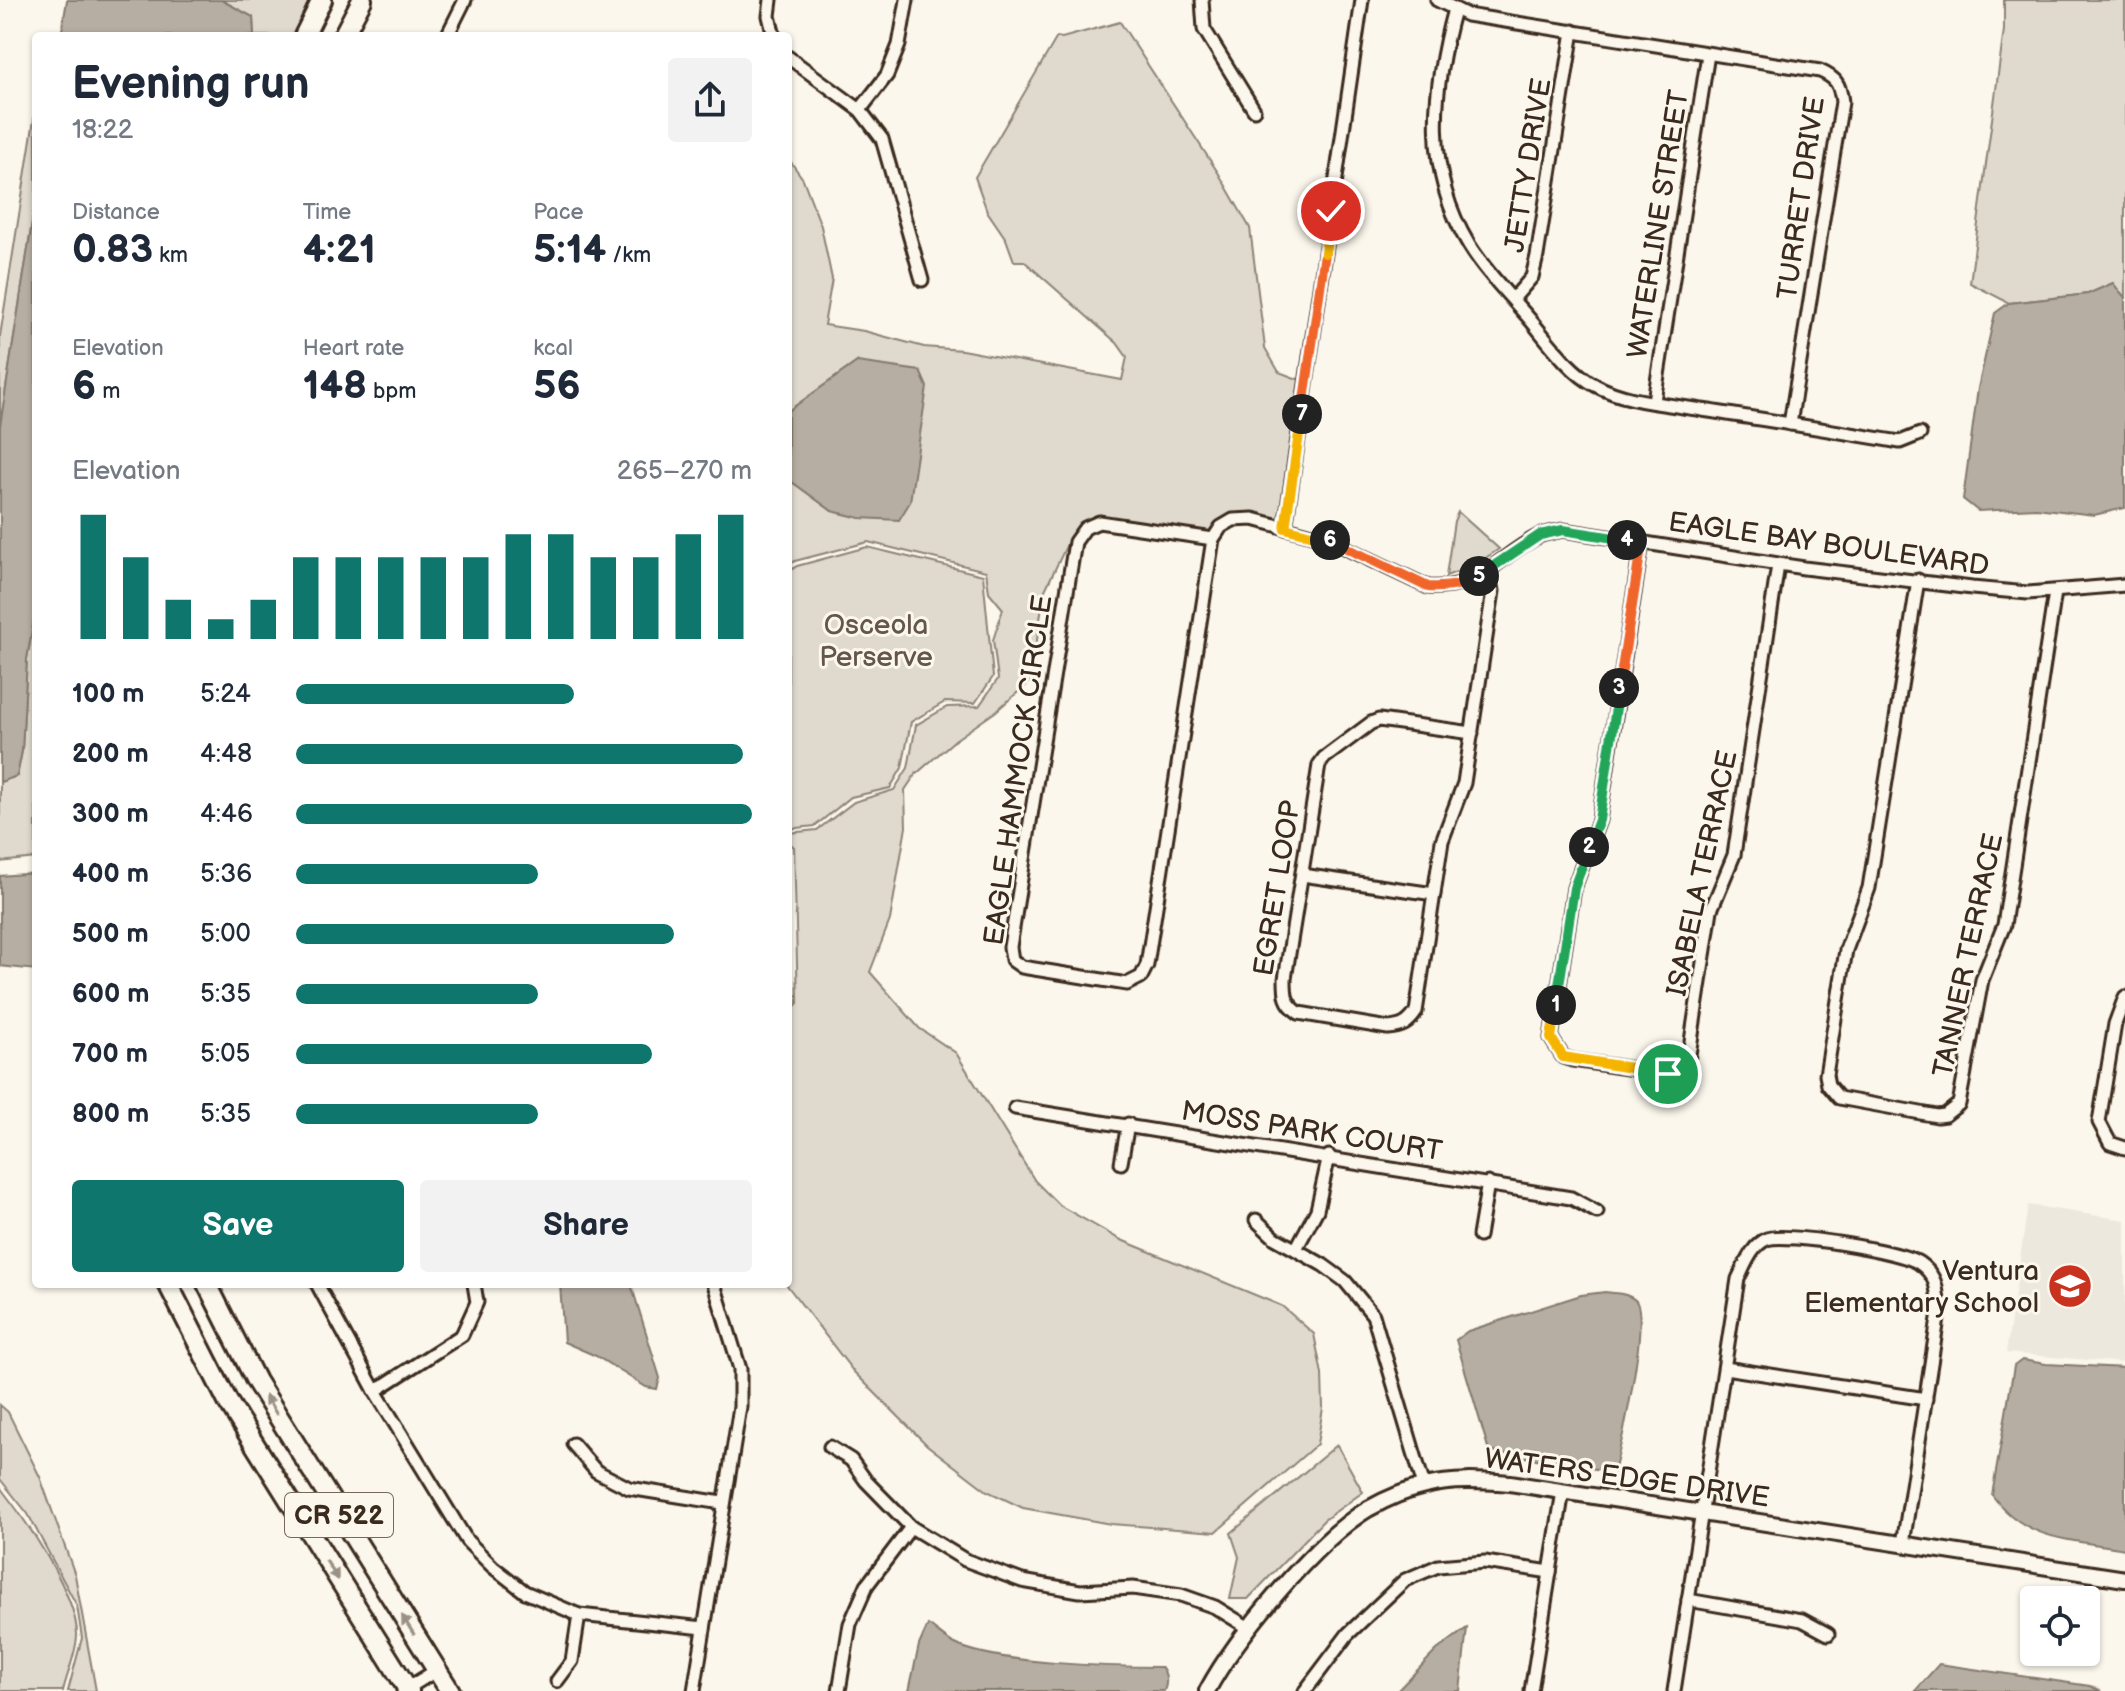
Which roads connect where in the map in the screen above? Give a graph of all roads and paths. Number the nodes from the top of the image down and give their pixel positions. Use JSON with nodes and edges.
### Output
{"nodes":[{"id":1,"x":322,"y":0,"type":"edge"},
{"id":2,"x":362,"y":0,"type":"edge"},
{"id":3,"x":465,"y":0,"type":"edge"},
{"id":4,"x":771,"y":0,"type":"edge"},
{"id":5,"x":907,"y":0,"type":"edge"},
{"id":6,"x":1202,"y":0,"type":"edge"},
{"id":7,"x":1362,"y":0,"type":"edge"},
{"id":8,"x":1437,"y":0,"type":"edge"},
{"id":9,"x":1454,"y":9,"type":"junction"},
{"id":10,"x":1573,"y":31,"type":"junction"},
{"id":11,"x":306,"y":32,"type":"edge"},
{"id":12,"x":345,"y":32,"type":"edge"},
{"id":13,"x":449,"y":32,"type":"edge"},
{"id":14,"x":773,"y":32,"type":"edge"},
{"id":15,"x":1708,"y":54,"type":"junction"},
{"id":16,"x":792,"y":60,"type":"edge"},
{"id":17,"x":860,"y":110,"type":"junction"},
{"id":18,"x":1254,"y":110,"type":"dead end"},
{"id":19,"x":922,"y":280,"type":"dead end"},
{"id":20,"x":1513,"y":299,"type":"junction"},
{"id":21,"x":1654,"y":401,"type":"junction"},
{"id":22,"x":1790,"y":424,"type":"junction"},
{"id":23,"x":1920,"y":434,"type":"dead end"},
{"id":24,"x":1285,"y":528,"type":"junction"},
{"id":25,"x":1213,"y":539,"type":"junction"},
{"id":26,"x":1642,"y":542,"type":"junction"},
{"id":27,"x":1778,"y":565,"type":"junction"},
{"id":28,"x":1482,"y":574,"type":"junction"},
{"id":29,"x":1918,"y":580,"type":"junction"},
{"id":30,"x":2125,"y":585,"type":"edge"},
{"id":31,"x":2055,"y":592,"type":"junction"},
{"id":32,"x":1472,"y":733,"type":"junction"},
{"id":33,"x":1302,"y":875,"type":"junction"},
{"id":34,"x":1434,"y":894,"type":"junction"},
{"id":35,"x":2124,"y":1003,"type":"edge"},
{"id":36,"x":1015,"y":1108,"type":"dead end"},
{"id":37,"x":1128,"y":1124,"type":"junction"},
{"id":38,"x":2125,"y":1148,"type":"edge"},
{"id":39,"x":1329,"y":1156,"type":"junction"},
{"id":40,"x":1121,"y":1163,"type":"dead end"},
{"id":41,"x":1488,"y":1183,"type":"junction"},
{"id":42,"x":1597,"y":1212,"type":"dead end"},
{"id":43,"x":1256,"y":1220,"type":"dead end"},
{"id":44,"x":1479,"y":1236,"type":"dead end"},
{"id":45,"x":1296,"y":1249,"type":"junction"},
{"id":46,"x":170,"y":1288,"type":"edge"},
{"id":47,"x":209,"y":1288,"type":"edge"},
{"id":48,"x":319,"y":1288,"type":"edge"},
{"id":49,"x":475,"y":1288,"type":"edge"},
{"id":50,"x":715,"y":1288,"type":"edge"},
{"id":51,"x":1725,"y":1368,"type":"junction"},
{"id":52,"x":375,"y":1391,"type":"junction"},
{"id":53,"x":1926,"y":1399,"type":"junction"},
{"id":54,"x":573,"y":1444,"type":"dead end"},
{"id":55,"x":830,"y":1447,"type":"dead end"},
{"id":56,"x":1424,"y":1486,"type":"junction"},
{"id":57,"x":1563,"y":1491,"type":"junction"},
{"id":58,"x":722,"y":1503,"type":"junction"},
{"id":59,"x":1701,"y":1512,"type":"junction"},
{"id":60,"x":911,"y":1527,"type":"junction"},
{"id":61,"x":1903,"y":1544,"type":"junction"},
{"id":62,"x":1550,"y":1572,"type":"junction"},
{"id":63,"x":2125,"y":1579,"type":"edge"},
{"id":64,"x":1688,"y":1600,"type":"junction"},
{"id":65,"x":579,"y":1615,"type":"junction"},
{"id":66,"x":704,"y":1628,"type":"junction"},
{"id":67,"x":1249,"y":1628,"type":"junction"},
{"id":68,"x":1828,"y":1634,"type":"dead end"},
{"id":69,"x":437,"y":1670,"type":"junction"},
{"id":70,"x":557,"y":1681,"type":"dead end"},
{"id":71,"x":406,"y":1690,"type":"edge"},
{"id":72,"x":450,"y":1691,"type":"edge"},
{"id":73,"x":694,"y":1691,"type":"edge"},
{"id":74,"x":839,"y":1691,"type":"edge"},
{"id":75,"x":1207,"y":1691,"type":"edge"},
{"id":76,"x":1305,"y":1691,"type":"edge"},
{"id":77,"x":1531,"y":1691,"type":"edge"},
{"id":78,"x":1674,"y":1691,"type":"edge"}],
"edges":[{"from":1,"to":11,"type":"main road"},
{"from":2,"to":12,"type":"main road"},
{"from":3,"to":13,"type":"street"},
{"from":4,"to":14,"type":"street"},
{"from":5,"to":17,"type":"street"},
{"from":6,"to":18,"type":"street"},
{"from":7,"to":24,"type":"street"},
{"from":8,"to":9,"type":"street","name":"TURRET DRIVE"},
{"from":9,"to":10,"type":"street","name":"TURRET DRIVE"},
{"from":9,"to":20,"type":"street"},
{"from":10,"to":15,"type":"street","name":"TURRET DRIVE"},
{"from":10,"to":20,"type":"street","name":"JETTY DRIVE"},
{"from":15,"to":21,"type":"street","name":"WATERLINE STREET"},
{"from":15,"to":22,"type":"street","name":"TURRET DRIVE"},
{"from":16,"to":17,"type":"street"},
{"from":17,"to":19,"type":"street"},
{"from":20,"to":21,"type":"street"},
{"from":21,"to":22,"type":"street"},
{"from":22,"to":23,"type":"street"},
{"from":24,"to":25,"type":"street"},
{"from":24,"to":28,"type":"street","name":"EAGLE BAY BOULEVARD"},
{"from":25,"to":25,"type":"street","name":"EAGLE HAMMOCK CIRCLE"},
{"from":26,"to":27,"type":"street","name":"EAGLE BAY BOULEVARD"},
{"from":26,"to":27,"type":"street","name":"ISABELA TERRACE"},
{"from":26,"to":28,"type":"street","name":"EAGLE BAY BOULEVARD"},
{"from":27,"to":29,"type":"street","name":"EAGLE BAY BOULEVARD"},
{"from":28,"to":32,"type":"street","name":"EGRET LOOP"},
{"from":29,"to":31,"type":"street","name":"EAGLE BAY BOULEVARD"},
{"from":29,"to":31,"type":"street","name":"TANNER TERRACE"},
{"from":30,"to":31,"type":"street","name":"EAGLE BAY BOULEVARD"},
{"from":32,"to":33,"type":"street","name":"EGRET LOOP"},
{"from":32,"to":34,"type":"street","name":"EGRET LOOP"},
{"from":33,"to":34,"type":"street"},
{"from":33,"to":34,"type":"street","name":"EGRET LOOP"},
{"from":35,"to":38,"type":"street"},
{"from":36,"to":37,"type":"street","name":"MOSS PARK COURT"},
{"from":37,"to":39,"type":"street","name":"MOSS PARK COURT"},
{"from":37,"to":40,"type":"street"},
{"from":39,"to":41,"type":"street","name":"MOSS PARK COURT"},
{"from":39,"to":45,"type":"street"},
{"from":41,"to":42,"type":"street","name":"MOSS PARK COURT"},
{"from":41,"to":44,"type":"street"},
{"from":43,"to":45,"type":"street"},
{"from":45,"to":56,"type":"street"},
{"from":46,"to":71,"type":"main road","number":"CR 522","one_way":true},
{"from":69,"to":47,"type":"main road","number":"CR 522","one_way":true},
{"from":48,"to":52,"type":"street"},
{"from":49,"to":52,"type":"street"},
{"from":50,"to":58,"type":"street"},
{"from":51,"to":53,"type":"street"},
{"from":51,"to":53,"type":"street"},
{"from":51,"to":59,"type":"street"},
{"from":52,"to":65,"type":"street"},
{"from":53,"to":61,"type":"street"},
{"from":54,"to":58,"type":"street"},
{"from":55,"to":60,"type":"street"},
{"from":56,"to":57,"type":"street","name":"WATERS EDGE DRIVE"},
{"from":56,"to":67,"type":"street","name":"WATERS EDGE DRIVE"},
{"from":57,"to":59,"type":"street","name":"WATERS EDGE DRIVE"},
{"from":57,"to":62,"type":"street"},
{"from":58,"to":66,"type":"street"},
{"from":59,"to":61,"type":"street","name":"WATERS EDGE DRIVE"},
{"from":59,"to":64,"type":"street"},
{"from":60,"to":67,"type":"street"},
{"from":60,"to":74,"type":"street"},
{"from":61,"to":63,"type":"street","name":"WATERS EDGE DRIVE"},
{"from":62,"to":76,"type":"street"},
{"from":62,"to":77,"type":"street"},
{"from":64,"to":68,"type":"street"},
{"from":64,"to":78,"type":"street"},
{"from":65,"to":66,"type":"street"},
{"from":65,"to":70,"type":"street"},
{"from":66,"to":73,"type":"street"},
{"from":67,"to":75,"type":"street","name":"WATERS EDGE DRIVE"},
{"from":69,"to":71,"type":"street"},
{"from":69,"to":72,"type":"main road","number":"CR 522"}]}
